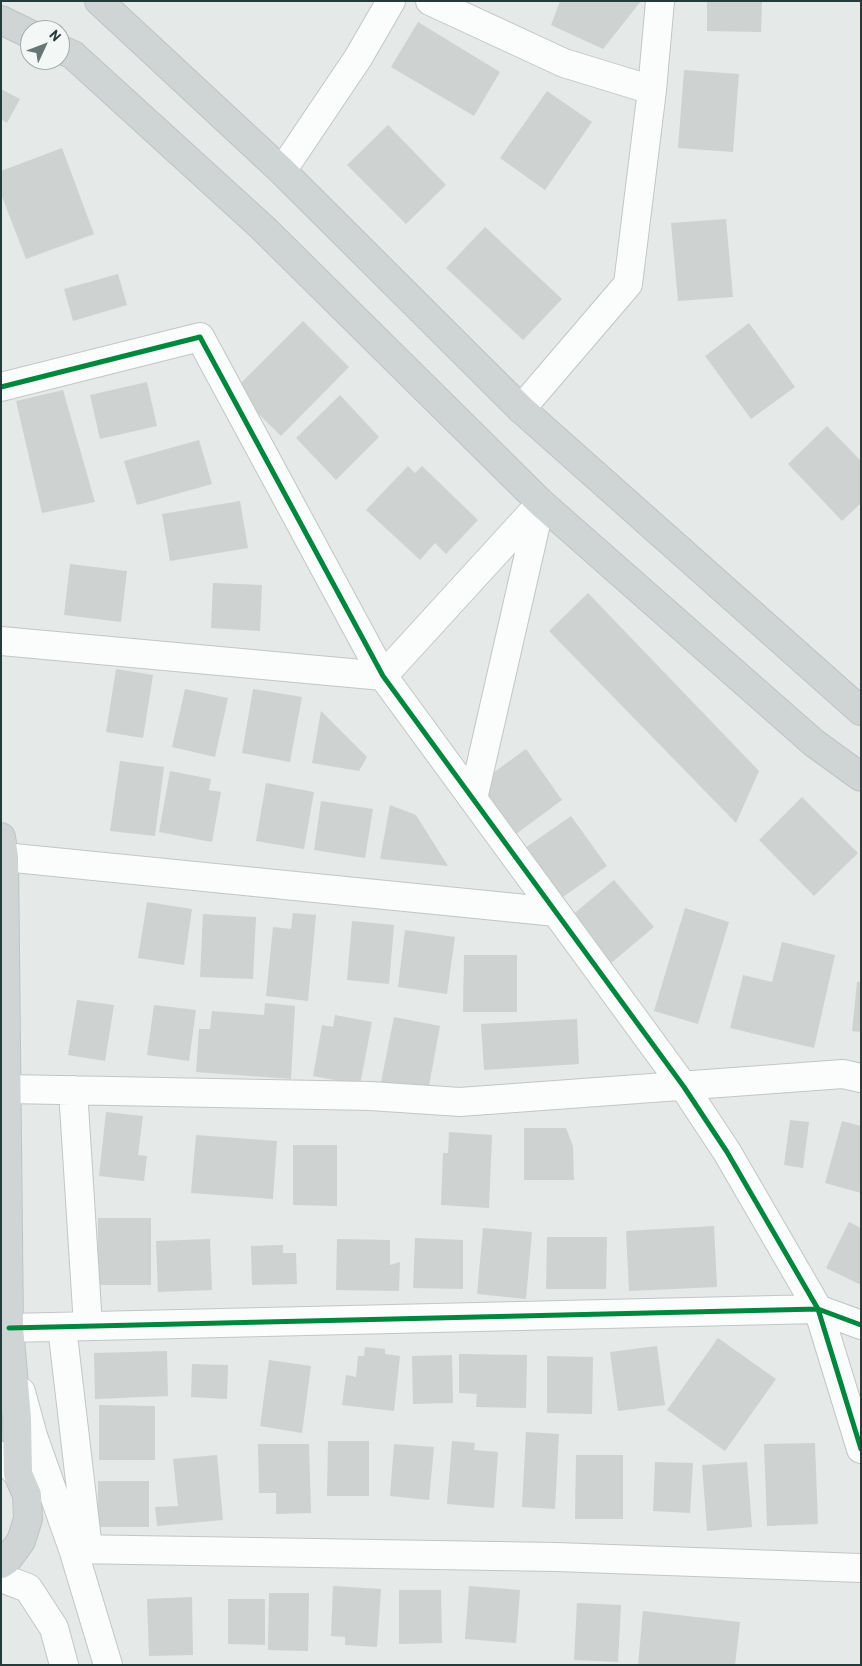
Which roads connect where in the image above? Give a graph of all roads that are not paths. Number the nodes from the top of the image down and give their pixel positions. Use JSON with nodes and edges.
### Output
{"nodes":[{"id":1,"x":99,"y":1,"type":"edge"},
{"id":2,"x":391,"y":1,"type":"edge"},
{"id":3,"x":430,"y":1,"type":"edge"},
{"id":4,"x":660,"y":1,"type":"edge"},
{"id":5,"x":1,"y":20,"type":"edge"},
{"id":6,"x":20,"y":29,"type":"edge"},
{"id":7,"x":70,"y":53,"type":"edge"},
{"id":8,"x":652,"y":90,"type":"junction"},
{"id":9,"x":282,"y":172,"type":"junction"},
{"id":10,"x":1,"y":387,"type":"edge"},
{"id":11,"x":521,"y":409,"type":"junction"},
{"id":12,"x":541,"y":503,"type":"junction"},
{"id":13,"x":1,"y":641,"type":"edge"},
{"id":14,"x":383,"y":676,"type":"junction"},
{"id":15,"x":861,"y":711,"type":"edge"},
{"id":16,"x":861,"y":778,"type":"edge"},
{"id":17,"x":473,"y":799,"type":"junction"},
{"id":18,"x":3,"y":847,"type":"edge"},
{"id":19,"x":556,"y":912,"type":"junction"},
{"id":20,"x":861,"y":1078,"type":"edge"},
{"id":21,"x":684,"y":1087,"type":"junction"},
{"id":22,"x":8,"y":1089,"type":"junction"},
{"id":23,"x":73,"y":1090,"type":"junction"},
{"id":24,"x":818,"y":1309,"type":"junction"},
{"id":25,"x":861,"y":1325,"type":"edge"},
{"id":26,"x":75,"y":1327,"type":"junction"},
{"id":27,"x":9,"y":1328,"type":"junction"},
{"id":28,"x":11,"y":1355,"type":"junction"},
{"id":29,"x":861,"y":1449,"type":"edge"},
{"id":30,"x":10,"y":1465,"type":"edge"},
{"id":31,"x":81,"y":1549,"type":"junction"},
{"id":32,"x":1,"y":1564,"type":"edge"},
{"id":33,"x":861,"y":1568,"type":"edge"},
{"id":34,"x":1,"y":1578,"type":"edge"},
{"id":35,"x":64,"y":1665,"type":"edge"},
{"id":36,"x":108,"y":1665,"type":"edge"}],
"edges":[{"from":1,"to":9,"type":"main road"},
{"from":2,"to":9,"type":"street"},
{"from":3,"to":8,"type":"street"},
{"from":4,"to":8,"type":"street"},
{"from":5,"to":6,"type":"main road"},
{"from":7,"to":12,"type":"main road"},
{"from":8,"to":11,"type":"street"},
{"from":9,"to":11,"type":"main road"},
{"from":10,"to":14,"type":"street"},
{"from":11,"to":15,"type":"main road"},
{"from":12,"to":14,"type":"street"},
{"from":12,"to":16,"type":"main road"},
{"from":12,"to":17,"type":"street"},
{"from":13,"to":14,"type":"street"},
{"from":14,"to":17,"type":"street"},
{"from":17,"to":19,"type":"street"},
{"from":18,"to":19,"type":"street"},
{"from":18,"to":22,"type":"main road"},
{"from":19,"to":21,"type":"street"},
{"from":20,"to":21,"type":"street"},
{"from":21,"to":23,"type":"street"},
{"from":21,"to":24,"type":"street"},
{"from":22,"to":23,"type":"street"},
{"from":22,"to":27,"type":"main road"},
{"from":23,"to":26,"type":"street"},
{"from":24,"to":25,"type":"street"},
{"from":24,"to":26,"type":"street"},
{"from":24,"to":29,"type":"street"},
{"from":26,"to":27,"type":"street"},
{"from":26,"to":31,"type":"street"},
{"from":27,"to":28,"type":"main road"},
{"from":28,"to":30,"type":"main road"},
{"from":28,"to":31,"type":"street"},
{"from":30,"to":32,"type":"main road"},
{"from":31,"to":33,"type":"street"},
{"from":31,"to":36,"type":"street"},
{"from":34,"to":35,"type":"street"}]}
